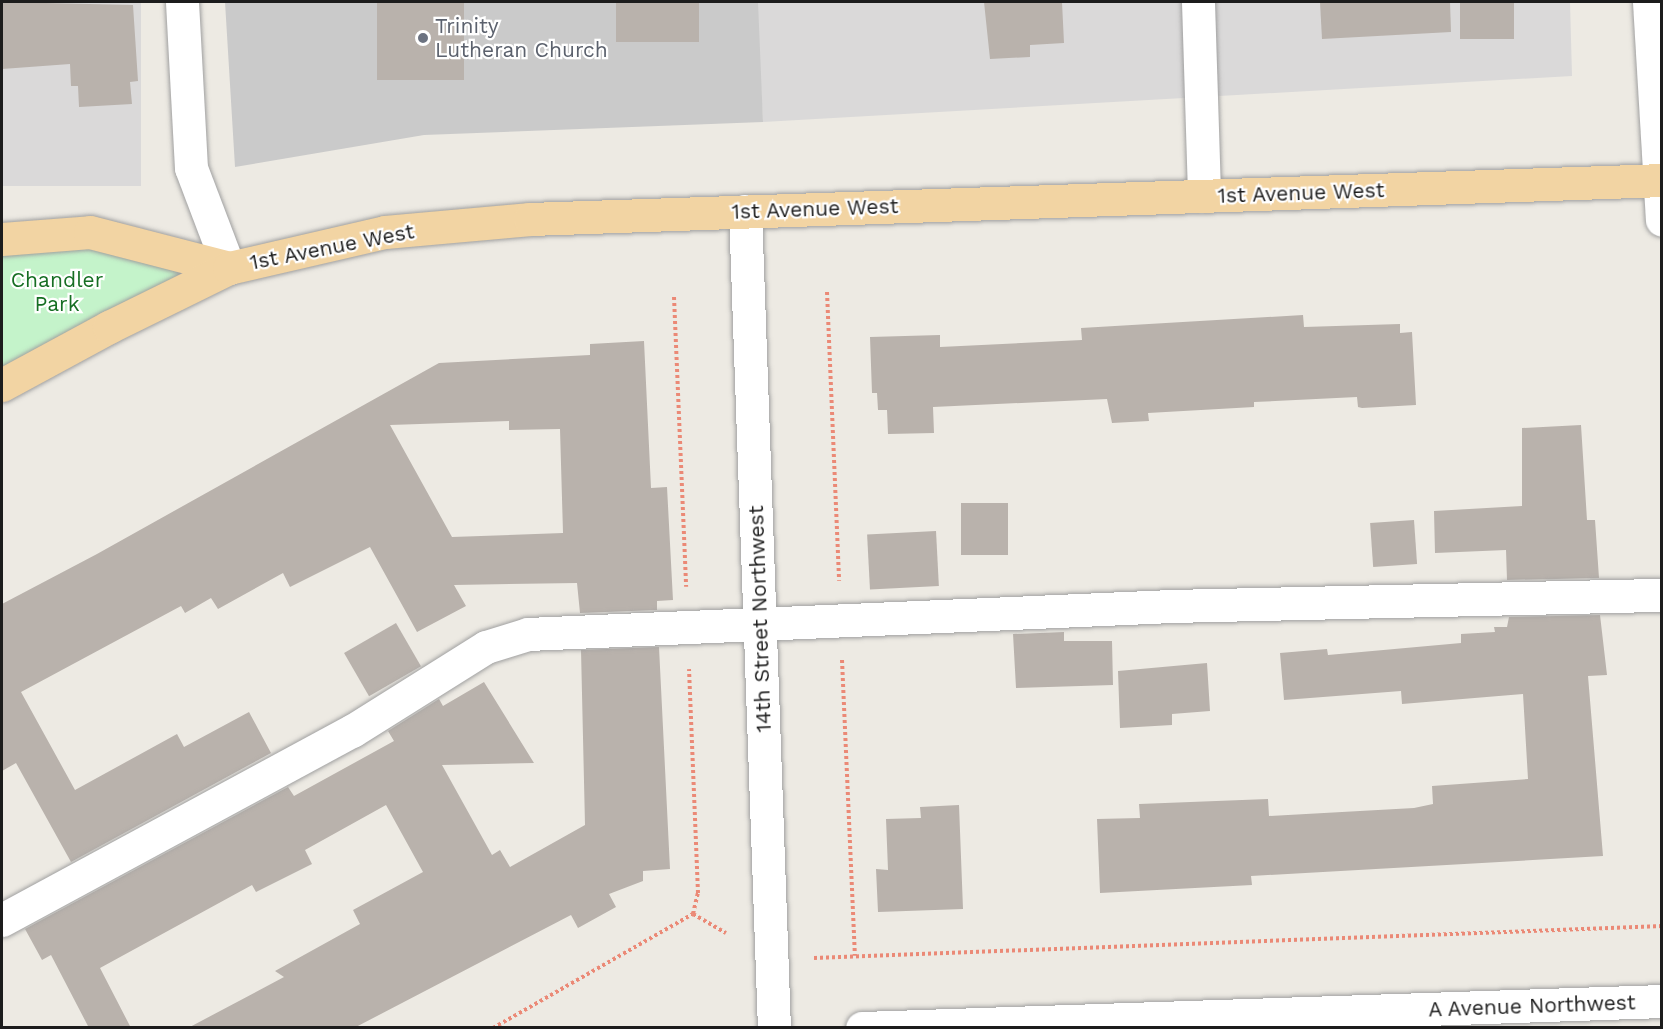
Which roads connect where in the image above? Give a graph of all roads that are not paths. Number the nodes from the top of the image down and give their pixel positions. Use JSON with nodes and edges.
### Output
{"nodes":[{"id":1,"x":182,"y":2,"type":"edge"},
{"id":2,"x":1198,"y":2,"type":"edge"},
{"id":3,"x":1649,"y":2,"type":"edge"},
{"id":4,"x":1660,"y":180,"type":"edge"},
{"id":5,"x":1204,"y":196,"type":"junction"},
{"id":6,"x":745,"y":212,"type":"junction"},
{"id":7,"x":1662,"y":220,"type":"edge"},
{"id":8,"x":2,"y":239,"type":"edge"},
{"id":9,"x":229,"y":268,"type":"junction"},
{"id":10,"x":2,"y":385,"type":"edge"},
{"id":11,"x":1662,"y":595,"type":"edge"},
{"id":12,"x":761,"y":626,"type":"junction"},
{"id":13,"x":2,"y":920,"type":"edge"},
{"id":14,"x":1662,"y":1001,"type":"edge"},
{"id":15,"x":774,"y":1028,"type":"edge"},
{"id":16,"x":862,"y":1028,"type":"edge"}],
"edges":[{"from":1,"to":9,"type":"street"},
{"from":2,"to":5,"type":"street"},
{"from":3,"to":4,"type":"street"},
{"from":4,"to":5,"type":"main road","name":"1st Avenue West"},
{"from":4,"to":7,"type":"street"},
{"from":5,"to":6,"type":"main road","name":"1st Avenue West"},
{"from":6,"to":9,"type":"main road","name":"1st Avenue West"},
{"from":6,"to":12,"type":"street","name":"14th Street Northwest"},
{"from":8,"to":9,"type":"main road"},
{"from":9,"to":10,"type":"main road","name":"1st Avenue West"},
{"from":11,"to":12,"type":"street"},
{"from":12,"to":13,"type":"street"},
{"from":12,"to":15,"type":"street","name":"14th Street Northwest"},
{"from":14,"to":16,"type":"street","name":"A Avenue Northwest"}]}
